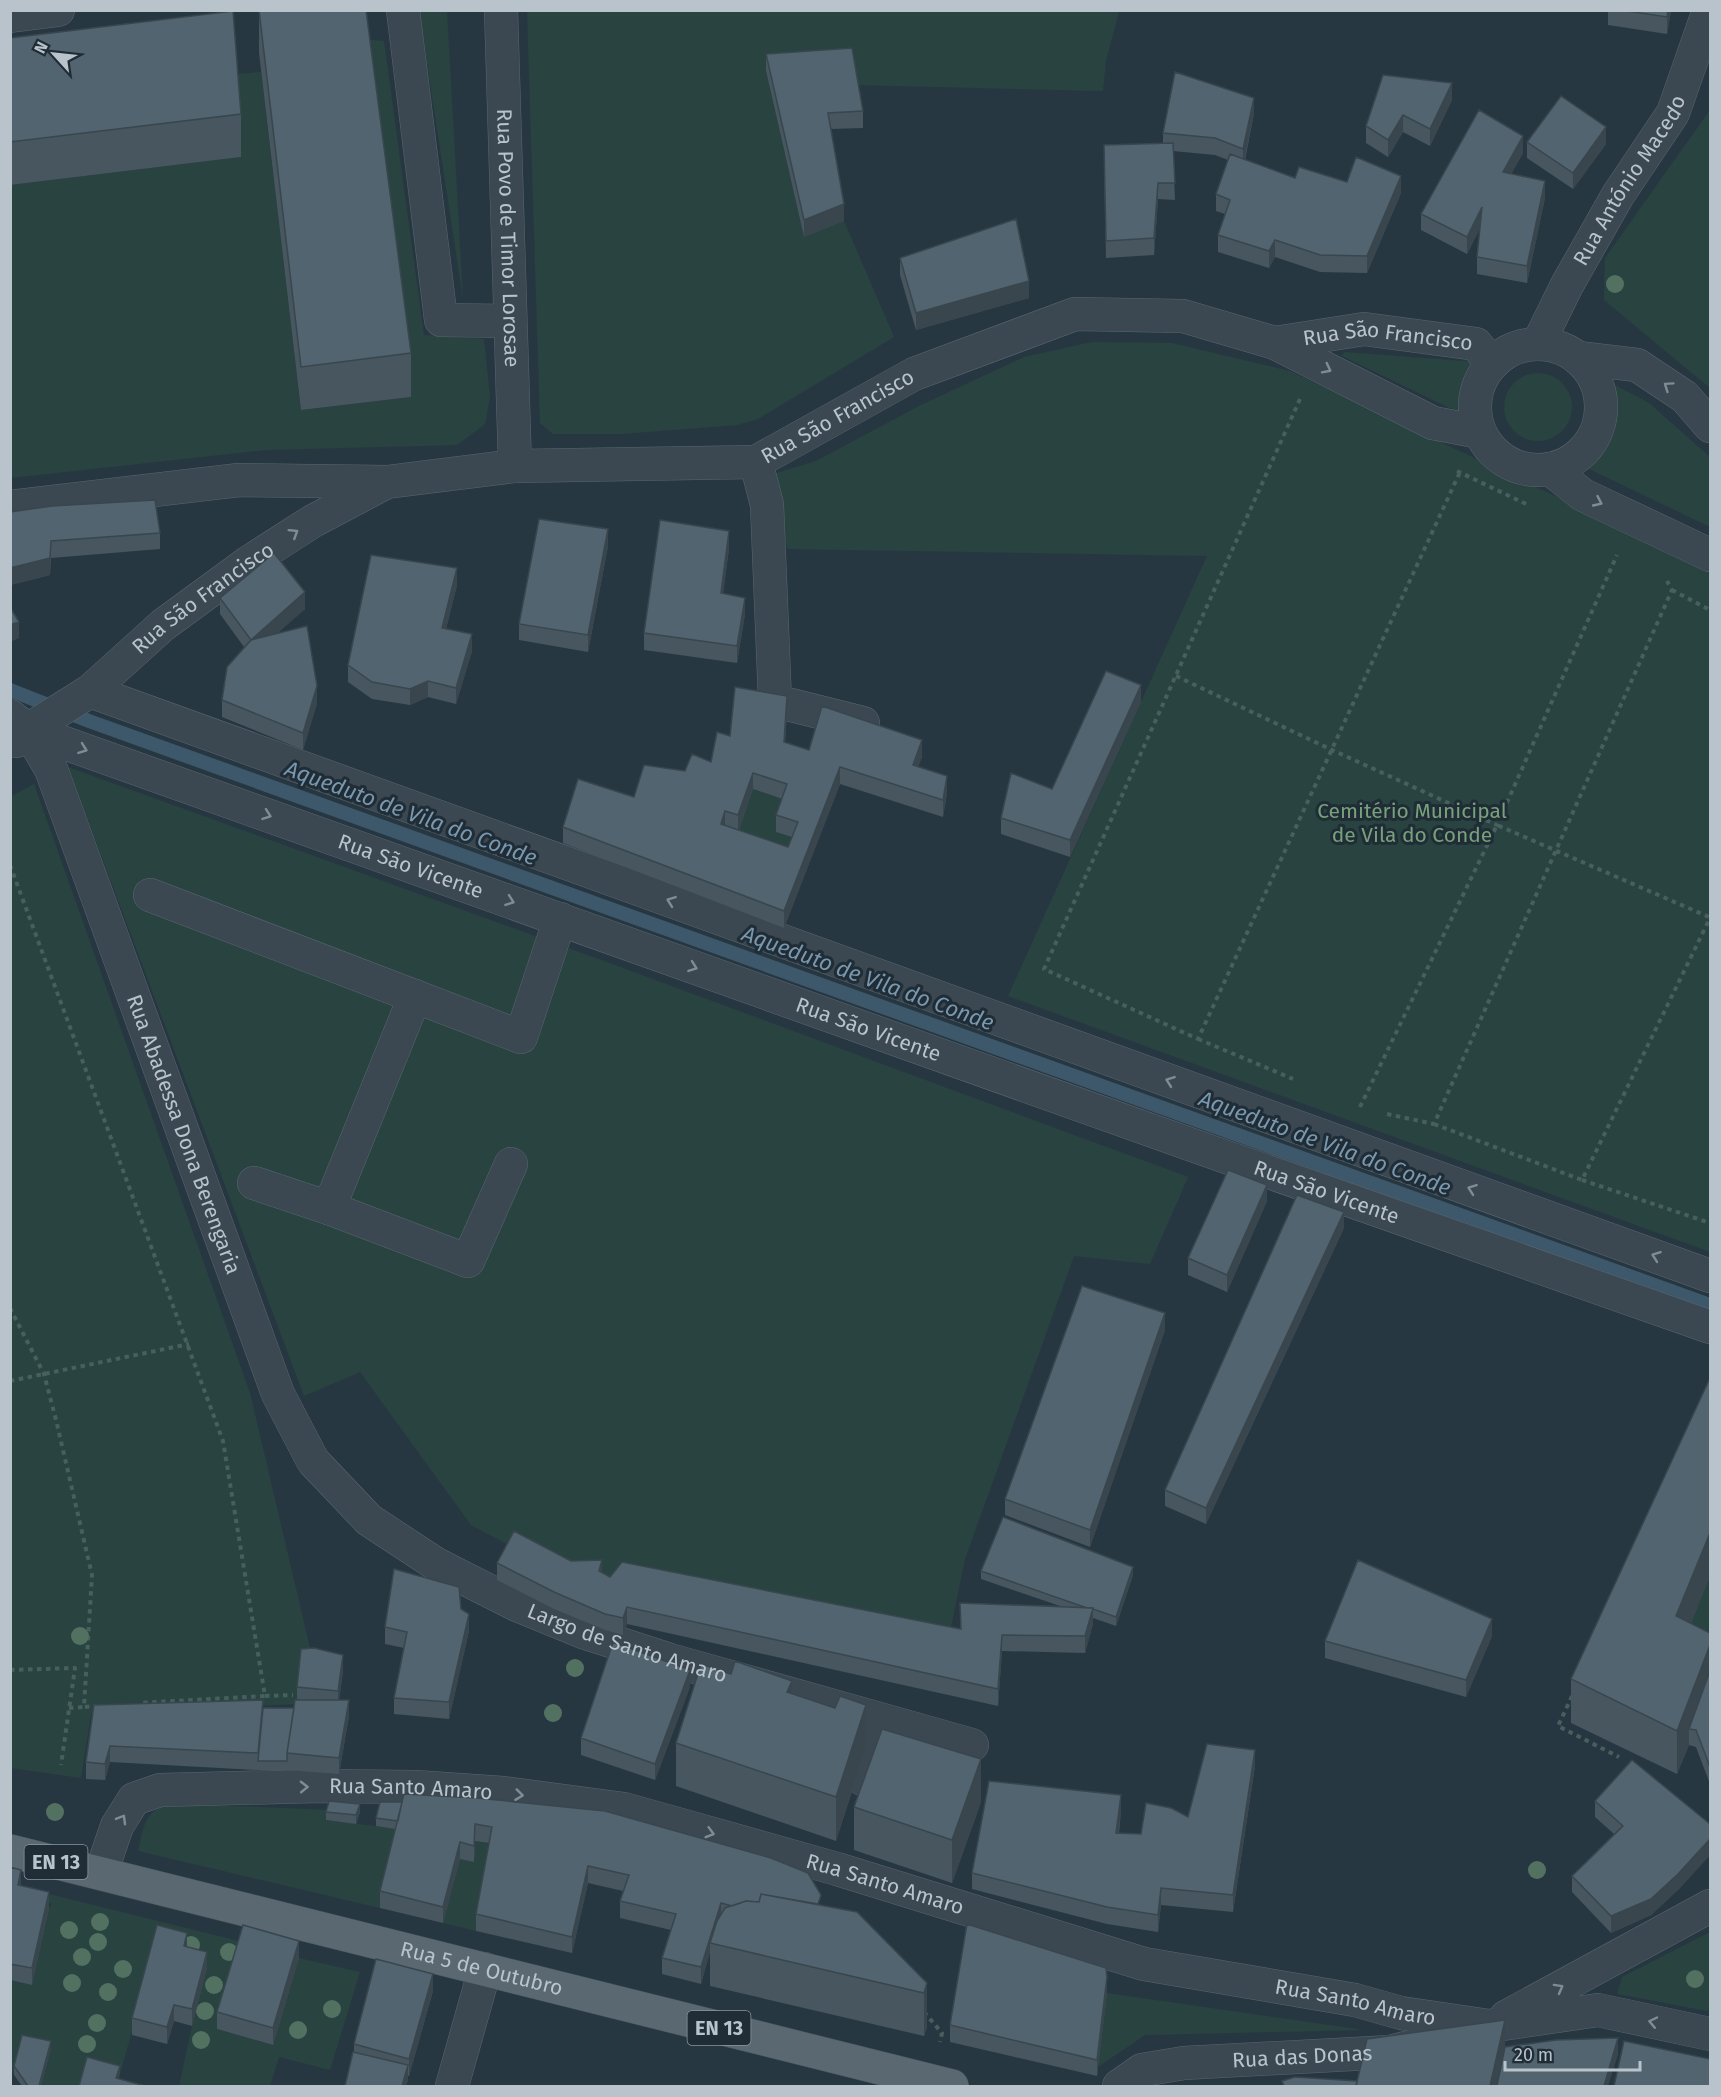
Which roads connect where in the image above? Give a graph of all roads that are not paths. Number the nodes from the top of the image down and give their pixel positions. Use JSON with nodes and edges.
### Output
{"nodes":[{"id":1,"x":58,"y":10,"type":"edge"},
{"id":2,"x":403,"y":10,"type":"edge"},
{"id":3,"x":501,"y":10,"type":"edge"},
{"id":4,"x":1710,"y":10,"type":"edge"},
{"id":5,"x":10,"y":16,"type":"edge"},
{"id":6,"x":510,"y":321,"type":"junction"},
{"id":7,"x":1275,"y":343,"type":"junction"},
{"id":8,"x":1538,"y":345,"type":"junction"},
{"id":9,"x":1578,"y":358,"type":"junction"},
{"id":10,"x":1492,"y":364,"type":"junction"},
{"id":11,"x":1710,"y":426,"type":"edge"},
{"id":12,"x":1480,"y":432,"type":"junction"},
{"id":13,"x":756,"y":462,"type":"junction"},
{"id":14,"x":514,"y":466,"type":"junction"},
{"id":15,"x":1550,"y":469,"type":"junction"},
{"id":16,"x":387,"y":482,"type":"junction"},
{"id":17,"x":10,"y":507,"type":"edge"},
{"id":18,"x":1710,"y":555,"type":"edge"},
{"id":19,"x":90,"y":691,"type":"junction"},
{"id":20,"x":878,"y":726,"type":"edge"},
{"id":21,"x":16,"y":730,"type":"edge"},
{"id":22,"x":150,"y":895,"type":"dead end"},
{"id":23,"x":560,"y":919,"type":"junction"},
{"id":24,"x":415,"y":996,"type":"junction"},
{"id":25,"x":511,"y":1164,"type":"dead end"},
{"id":26,"x":254,"y":1183,"type":"dead end"},
{"id":27,"x":329,"y":1208,"type":"junction"},
{"id":28,"x":1710,"y":1276,"type":"edge"},
{"id":29,"x":1710,"y":1327,"type":"edge"},
{"id":30,"x":369,"y":1520,"type":"joint"},
{"id":31,"x":882,"y":1721,"type":"junction"},
{"id":32,"x":972,"y":1745,"type":"dead end"},
{"id":33,"x":864,"y":1780,"type":"edge"},
{"id":34,"x":10,"y":1851,"type":"edge"},
{"id":35,"x":101,"y":1873,"type":"junction"},
{"id":36,"x":1710,"y":1906,"type":"edge"},
{"id":37,"x":485,"y":1969,"type":"junction"},
{"id":38,"x":1489,"y":2026,"type":"junction"},
{"id":39,"x":1710,"y":2034,"type":"edge"},
{"id":40,"x":452,"y":2086,"type":"edge"},
{"id":41,"x":952,"y":2086,"type":"edge"},
{"id":42,"x":1119,"y":2086,"type":"edge"}],
"edges":[{"from":1,"to":5,"type":"street"},
{"from":2,"to":6,"type":"street"},
{"from":3,"to":6,"type":"street","name":"Rua Povo de Timor Lorosae"},
{"from":4,"to":8,"type":"street","name":"Rua António Macedo"},
{"from":6,"to":14,"type":"street","name":"Rua Povo de Timor Lorosae"},
{"from":7,"to":10,"type":"street","name":"Rua São Francisco"},
{"from":7,"to":12,"type":"street","name":"Rua São Francisco","one_way":true},
{"from":7,"to":13,"type":"street","name":"Rua São Francisco"},
{"from":8,"to":9,"type":"street"},
{"from":8,"to":10,"type":"street"},
{"from":11,"to":9,"type":"street","one_way":true},
{"from":9,"to":15,"type":"street"},
{"from":10,"to":12,"type":"street"},
{"from":12,"to":15,"type":"street"},
{"from":13,"to":14,"type":"street","name":"Rua São Francisco"},
{"from":13,"to":20,"type":"street"},
{"from":14,"to":16,"type":"street","name":"Rua São Francisco"},
{"from":15,"to":18,"type":"street","one_way":true},
{"from":16,"to":17,"type":"street","name":"Rua São Francisco"},
{"from":19,"to":16,"type":"street","name":"Rua São Francisco","one_way":true},
{"from":19,"to":21,"type":"street","name":"Rua São Francisco"},
{"from":28,"to":19,"type":"street","one_way":true},
{"from":21,"to":23,"type":"street","name":"Rua São Vicente","one_way":true},
{"from":21,"to":30,"type":"street","name":"Rua Abadessa Dona Berengaria"},
{"from":22,"to":24,"type":"street"},
{"from":23,"to":24,"type":"street"},
{"from":23,"to":29,"type":"street","name":"Rua São Vicente","one_way":true},
{"from":24,"to":27,"type":"street"},
{"from":25,"to":27,"type":"street"},
{"from":26,"to":27,"type":"street"},
{"from":30,"to":31,"type":"street","name":"Largo de Santo Amaro"},
{"from":31,"to":32,"type":"street","name":"Largo de Santo Amaro"},
{"from":31,"to":33,"type":"street"},
{"from":34,"to":35,"type":"main road","name":"Rua 5 de Outubro","number":"EN 13"},
{"from":35,"to":37,"type":"main road","name":"Rua 5 de Outubro","number":"EN 13"},
{"from":35,"to":38,"type":"street","name":"Rua Santo Amaro","one_way":true},
{"from":38,"to":36,"type":"street","name":"Rua das Donas","one_way":true},
{"from":37,"to":40,"type":"street"},
{"from":37,"to":41,"type":"main road","name":"Rua 5 de Outubro","number":"EN 13"},
{"from":39,"to":38,"type":"street","name":"Rua Santo Amaro","one_way":true},
{"from":38,"to":42,"type":"street","name":"Rua das Donas"}]}
